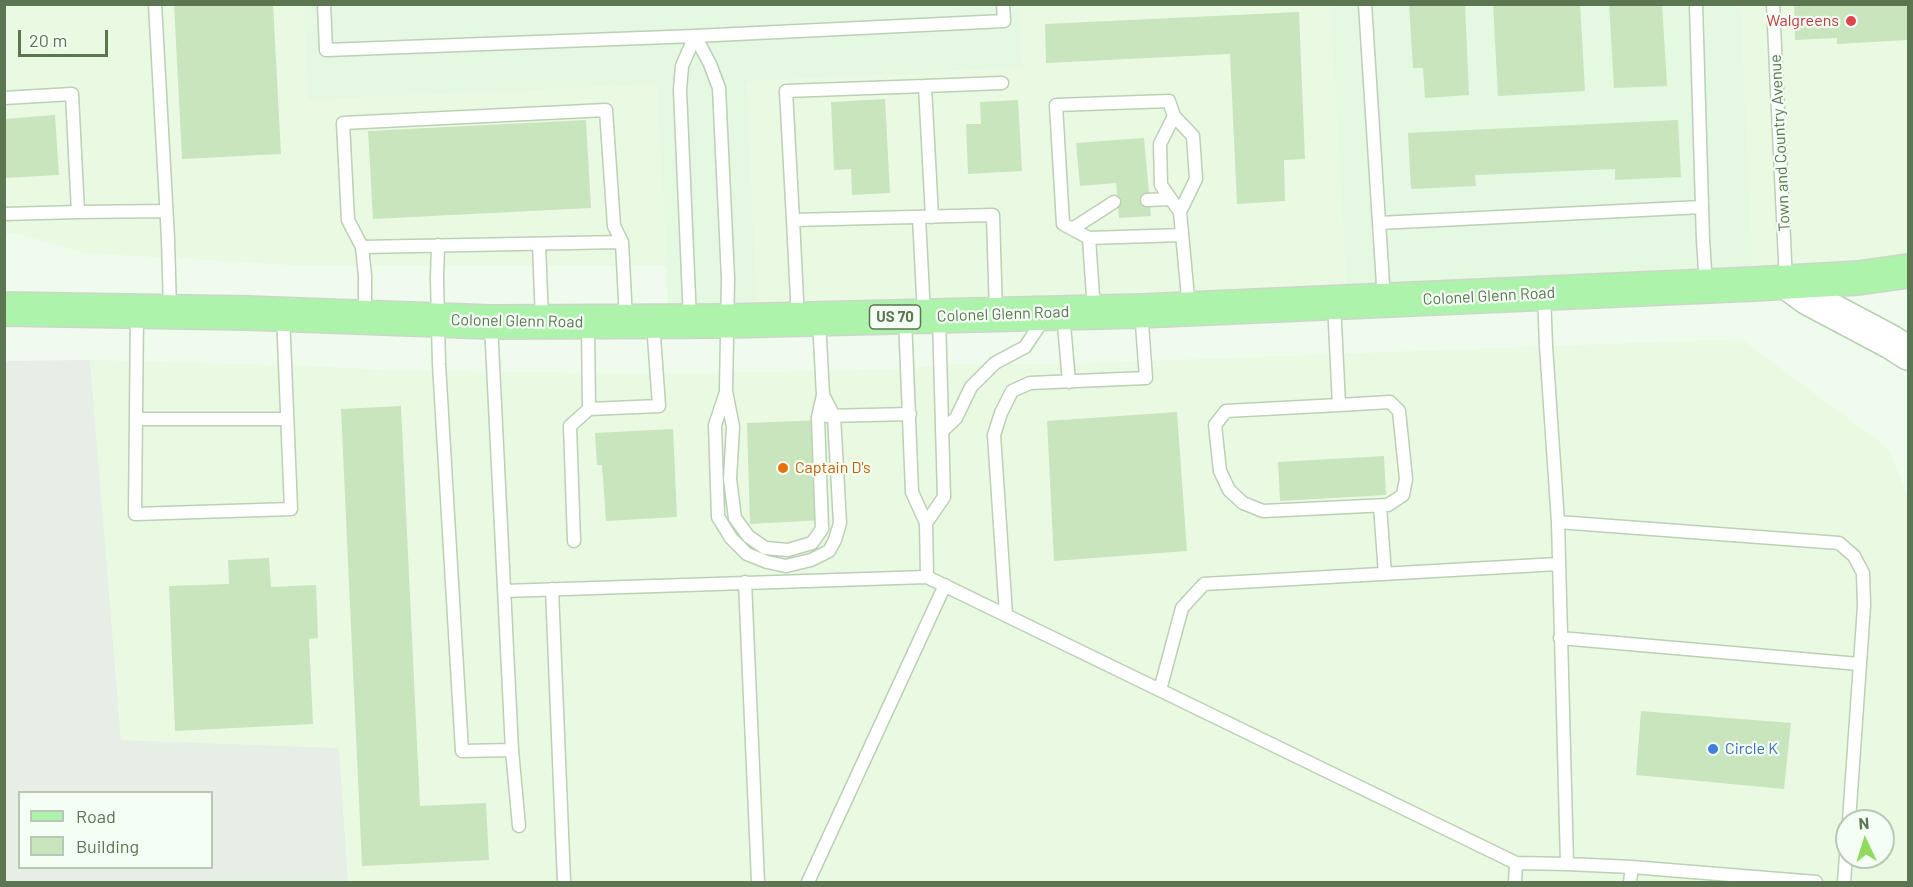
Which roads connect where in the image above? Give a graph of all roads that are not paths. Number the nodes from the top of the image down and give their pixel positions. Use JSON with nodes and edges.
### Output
{"nodes":[{"id":1,"x":155,"y":4,"type":"edge"},
{"id":2,"x":324,"y":4,"type":"edge"},
{"id":3,"x":1003,"y":4,"type":"edge"},
{"id":4,"x":1365,"y":4,"type":"edge"},
{"id":5,"x":1696,"y":4,"type":"edge"},
{"id":6,"x":1773,"y":4,"type":"edge"},
{"id":7,"x":695,"y":36,"type":"junction"},
{"id":8,"x":1002,"y":83,"type":"dead end"},
{"id":9,"x":926,"y":86,"type":"junction"},
{"id":10,"x":4,"y":98,"type":"edge"},
{"id":11,"x":1174,"y":116,"type":"junction"},
{"id":12,"x":1170,"y":199,"type":"junction"},
{"id":13,"x":1147,"y":200,"type":"dead end"},
{"id":14,"x":1114,"y":202,"type":"dead end"},
{"id":15,"x":1702,"y":207,"type":"junction"},
{"id":16,"x":166,"y":211,"type":"junction"},
{"id":17,"x":78,"y":212,"type":"junction"},
{"id":18,"x":1180,"y":212,"type":"junction"},
{"id":19,"x":4,"y":214,"type":"edge"},
{"id":20,"x":919,"y":217,"type":"junction"},
{"id":21,"x":932,"y":217,"type":"junction"},
{"id":22,"x":794,"y":220,"type":"junction"},
{"id":23,"x":1378,"y":223,"type":"junction"},
{"id":24,"x":1072,"y":229,"type":"junction"},
{"id":25,"x":1182,"y":235,"type":"junction"},
{"id":26,"x":1089,"y":238,"type":"junction"},
{"id":27,"x":621,"y":242,"type":"junction"},
{"id":28,"x":539,"y":244,"type":"junction"},
{"id":29,"x":438,"y":245,"type":"junction"},
{"id":30,"x":362,"y":247,"type":"junction"},
{"id":31,"x":1908,"y":271,"type":"edge"},
{"id":32,"x":1858,"y":278,"type":"junction"},
{"id":33,"x":1786,"y":282,"type":"junction"},
{"id":34,"x":1908,"y":285,"type":"edge"},
{"id":35,"x":1707,"y":286,"type":"junction"},
{"id":36,"x":1544,"y":293,"type":"junction"},
{"id":37,"x":1384,"y":301,"type":"junction"},
{"id":38,"x":1334,"y":302,"type":"junction"},
{"id":39,"x":4,"y":309,"type":"edge"},
{"id":40,"x":1189,"y":309,"type":"junction"},
{"id":41,"x":137,"y":310,"type":"junction"},
{"id":42,"x":170,"y":311,"type":"junction"},
{"id":43,"x":1141,"y":311,"type":"junction"},
{"id":44,"x":1068,"y":312,"type":"junction"},
{"id":45,"x":283,"y":314,"type":"junction"},
{"id":46,"x":996,"y":315,"type":"junction"},
{"id":47,"x":365,"y":316,"type":"junction"},
{"id":48,"x":923,"y":317,"type":"junction"},
{"id":49,"x":438,"y":319,"type":"junction"},
{"id":50,"x":808,"y":319,"type":"junction"},
{"id":51,"x":639,"y":321,"type":"junction"},
{"id":52,"x":690,"y":321,"type":"junction"},
{"id":53,"x":727,"y":321,"type":"junction"},
{"id":54,"x":491,"y":322,"type":"junction"},
{"id":55,"x":542,"y":322,"type":"junction"},
{"id":56,"x":588,"y":322,"type":"junction"},
{"id":57,"x":1908,"y":353,"type":"edge"},
{"id":58,"x":1069,"y":382,"type":"junction"},
{"id":59,"x":726,"y":391,"type":"junction"},
{"id":60,"x":823,"y":395,"type":"junction"},
{"id":61,"x":1339,"y":405,"type":"junction"},
{"id":62,"x":590,"y":409,"type":"junction"},
{"id":63,"x":910,"y":414,"type":"junction"},
{"id":64,"x":834,"y":416,"type":"junction"},
{"id":65,"x":818,"y":417,"type":"junction"},
{"id":66,"x":136,"y":419,"type":"junction"},
{"id":67,"x":286,"y":419,"type":"junction"},
{"id":68,"x":942,"y":431,"type":"junction"},
{"id":69,"x":1380,"y":506,"type":"junction"},
{"id":70,"x":1558,"y":522,"type":"junction"},
{"id":71,"x":926,"y":523,"type":"junction"},
{"id":72,"x":574,"y":542,"type":"dead end"},
{"id":73,"x":1558,"y":564,"type":"junction"},
{"id":74,"x":1384,"y":574,"type":"junction"},
{"id":75,"x":927,"y":577,"type":"junction"},
{"id":76,"x":745,"y":582,"type":"junction"},
{"id":77,"x":945,"y":585,"type":"junction"},
{"id":78,"x":552,"y":589,"type":"junction"},
{"id":79,"x":504,"y":591,"type":"junction"},
{"id":80,"x":1006,"y":615,"type":"junction"},
{"id":81,"x":1560,"y":638,"type":"junction"},
{"id":82,"x":1860,"y":664,"type":"junction"},
{"id":83,"x":1160,"y":690,"type":"junction"},
{"id":84,"x":512,"y":750,"type":"junction"},
{"id":85,"x":1850,"y":809,"type":"edge"},
{"id":86,"x":519,"y":826,"type":"dead end"},
{"id":87,"x":1516,"y":863,"type":"junction"},
{"id":88,"x":1567,"y":864,"type":"junction"},
{"id":89,"x":1632,"y":867,"type":"junction"},
{"id":90,"x":564,"y":882,"type":"edge"},
{"id":91,"x":758,"y":882,"type":"edge"},
{"id":92,"x":808,"y":882,"type":"edge"},
{"id":93,"x":1515,"y":882,"type":"edge"},
{"id":94,"x":1630,"y":882,"type":"edge"},
{"id":95,"x":1816,"y":882,"type":"edge"}],
"edges":[{"from":1,"to":16,"type":"lane"},
{"from":2,"to":7,"type":"lane"},
{"from":3,"to":7,"type":"lane"},
{"from":4,"to":23,"type":"lane"},
{"from":5,"to":15,"type":"lane"},
{"from":6,"to":33,"type":"lane","name":"Town and Country Avenue"},
{"from":7,"to":52,"type":"lane"},
{"from":7,"to":53,"type":"lane"},
{"from":8,"to":9,"type":"lane"},
{"from":9,"to":21,"type":"lane"},
{"from":9,"to":22,"type":"lane"},
{"from":10,"to":17,"type":"lane"},
{"from":11,"to":12,"type":"lane"},
{"from":11,"to":18,"type":"lane"},
{"from":11,"to":24,"type":"lane"},
{"from":12,"to":13,"type":"lane"},
{"from":12,"to":18,"type":"lane"},
{"from":14,"to":24,"type":"lane"},
{"from":15,"to":23,"type":"lane"},
{"from":15,"to":35,"type":"lane"},
{"from":16,"to":17,"type":"lane"},
{"from":16,"to":42,"type":"lane"},
{"from":17,"to":19,"type":"lane"},
{"from":18,"to":25,"type":"lane"},
{"from":20,"to":21,"type":"lane"},
{"from":20,"to":22,"type":"lane"},
{"from":20,"to":48,"type":"lane"},
{"from":21,"to":46,"type":"lane"},
{"from":22,"to":50,"type":"lane"},
{"from":23,"to":37,"type":"lane"},
{"from":24,"to":26,"type":"lane"},
{"from":25,"to":26,"type":"lane"},
{"from":25,"to":40,"type":"lane"},
{"from":26,"to":44,"type":"lane"},
{"from":27,"to":28,"type":"lane"},
{"from":27,"to":30,"type":"lane"},
{"from":27,"to":51,"type":"lane"},
{"from":28,"to":29,"type":"lane"},
{"from":28,"to":55,"type":"lane"},
{"from":29,"to":30,"type":"lane"},
{"from":29,"to":49,"type":"lane"},
{"from":30,"to":47,"type":"lane"},
{"from":31,"to":32,"type":"main road","name":"Colonel Glenn Road","number":"US 70"},
{"from":32,"to":33,"type":"main road","name":"Colonel Glenn Road","number":"US 70"},
{"from":32,"to":34,"type":"main road","name":"Colonel Glenn Road","number":"US 70"},
{"from":33,"to":35,"type":"main road","name":"Colonel Glenn Road","number":"US 70"},
{"from":33,"to":57,"type":"main road"},
{"from":35,"to":36,"type":"main road","name":"Colonel Glenn Road","number":"US 70"},
{"from":36,"to":37,"type":"main road","name":"Colonel Glenn Road","number":"US 70"},
{"from":36,"to":70,"type":"lane"},
{"from":37,"to":38,"type":"main road","name":"Colonel Glenn Road","number":"US 70"},
{"from":38,"to":40,"type":"main road","name":"Colonel Glenn Road","number":"US 70"},
{"from":38,"to":61,"type":"lane"},
{"from":39,"to":41,"type":"main road","name":"Colonel Glenn Road","number":"US 70"},
{"from":40,"to":43,"type":"main road","name":"Colonel Glenn Road","number":"US 70"},
{"from":41,"to":42,"type":"main road","name":"Colonel Glenn Road","number":"US 70"},
{"from":41,"to":66,"type":"lane"},
{"from":42,"to":45,"type":"main road","name":"Colonel Glenn Road","number":"US 70"},
{"from":43,"to":44,"type":"main road","name":"Colonel Glenn Road","number":"US 70"},
{"from":43,"to":58,"type":"lane"},
{"from":44,"to":46,"type":"main road","name":"Colonel Glenn Road","number":"US 70"},
{"from":44,"to":58,"type":"lane"},
{"from":44,"to":68,"type":"lane"},
{"from":45,"to":47,"type":"main road","name":"Colonel Glenn Road","number":"US 70"},
{"from":45,"to":67,"type":"lane"},
{"from":46,"to":48,"type":"main road","name":"Colonel Glenn Road","number":"US 70"},
{"from":47,"to":49,"type":"main road","name":"Colonel Glenn Road","number":"US 70"},
{"from":48,"to":50,"type":"main road","name":"Colonel Glenn Road","number":"US 70"},
{"from":48,"to":63,"type":"lane"},
{"from":48,"to":68,"type":"lane"},
{"from":49,"to":54,"type":"main road","name":"Colonel Glenn Road","number":"US 70"},
{"from":49,"to":84,"type":"lane"},
{"from":50,"to":53,"type":"main road","name":"Colonel Glenn Road","number":"US 70"},
{"from":50,"to":60,"type":"lane"},
{"from":51,"to":52,"type":"main road","name":"Colonel Glenn Road","number":"US 70"},
{"from":51,"to":56,"type":"main road","name":"Colonel Glenn Road","number":"US 70"},
{"from":51,"to":62,"type":"lane"},
{"from":52,"to":53,"type":"main road","name":"Colonel Glenn Road","number":"US 70"},
{"from":53,"to":59,"type":"lane"},
{"from":54,"to":55,"type":"main road","name":"Colonel Glenn Road","number":"US 70"},
{"from":54,"to":79,"type":"lane"},
{"from":55,"to":56,"type":"main road","name":"Colonel Glenn Road","number":"US 70"},
{"from":56,"to":62,"type":"lane"},
{"from":58,"to":80,"type":"lane"},
{"from":59,"to":64,"type":"lane"},
{"from":59,"to":65,"type":"lane"},
{"from":60,"to":64,"type":"lane"},
{"from":60,"to":65,"type":"lane"},
{"from":61,"to":69,"type":"lane"},
{"from":61,"to":69,"type":"lane"},
{"from":62,"to":72,"type":"lane"},
{"from":63,"to":64,"type":"lane"},
{"from":63,"to":71,"type":"lane"},
{"from":64,"to":65,"type":"lane"},
{"from":66,"to":67,"type":"lane"},
{"from":66,"to":67,"type":"lane"},
{"from":68,"to":71,"type":"lane"},
{"from":69,"to":74,"type":"lane"},
{"from":70,"to":73,"type":"lane"},
{"from":70,"to":82,"type":"lane"},
{"from":71,"to":75,"type":"lane"},
{"from":73,"to":74,"type":"lane"},
{"from":73,"to":81,"type":"lane"},
{"from":74,"to":83,"type":"lane"},
{"from":75,"to":76,"type":"lane"},
{"from":75,"to":77,"type":"lane"},
{"from":76,"to":78,"type":"lane"},
{"from":76,"to":91,"type":"lane"},
{"from":77,"to":80,"type":"lane"},
{"from":77,"to":92,"type":"lane"},
{"from":78,"to":79,"type":"lane"},
{"from":78,"to":90,"type":"lane"},
{"from":79,"to":84,"type":"lane"},
{"from":80,"to":83,"type":"lane"},
{"from":81,"to":82,"type":"lane"},
{"from":81,"to":88,"type":"lane"},
{"from":82,"to":85,"type":"lane"},
{"from":83,"to":87,"type":"lane"},
{"from":84,"to":86,"type":"lane"},
{"from":87,"to":88,"type":"lane"},
{"from":87,"to":93,"type":"lane"},
{"from":88,"to":89,"type":"lane"},
{"from":89,"to":94,"type":"lane"},
{"from":89,"to":95,"type":"lane"}]}
